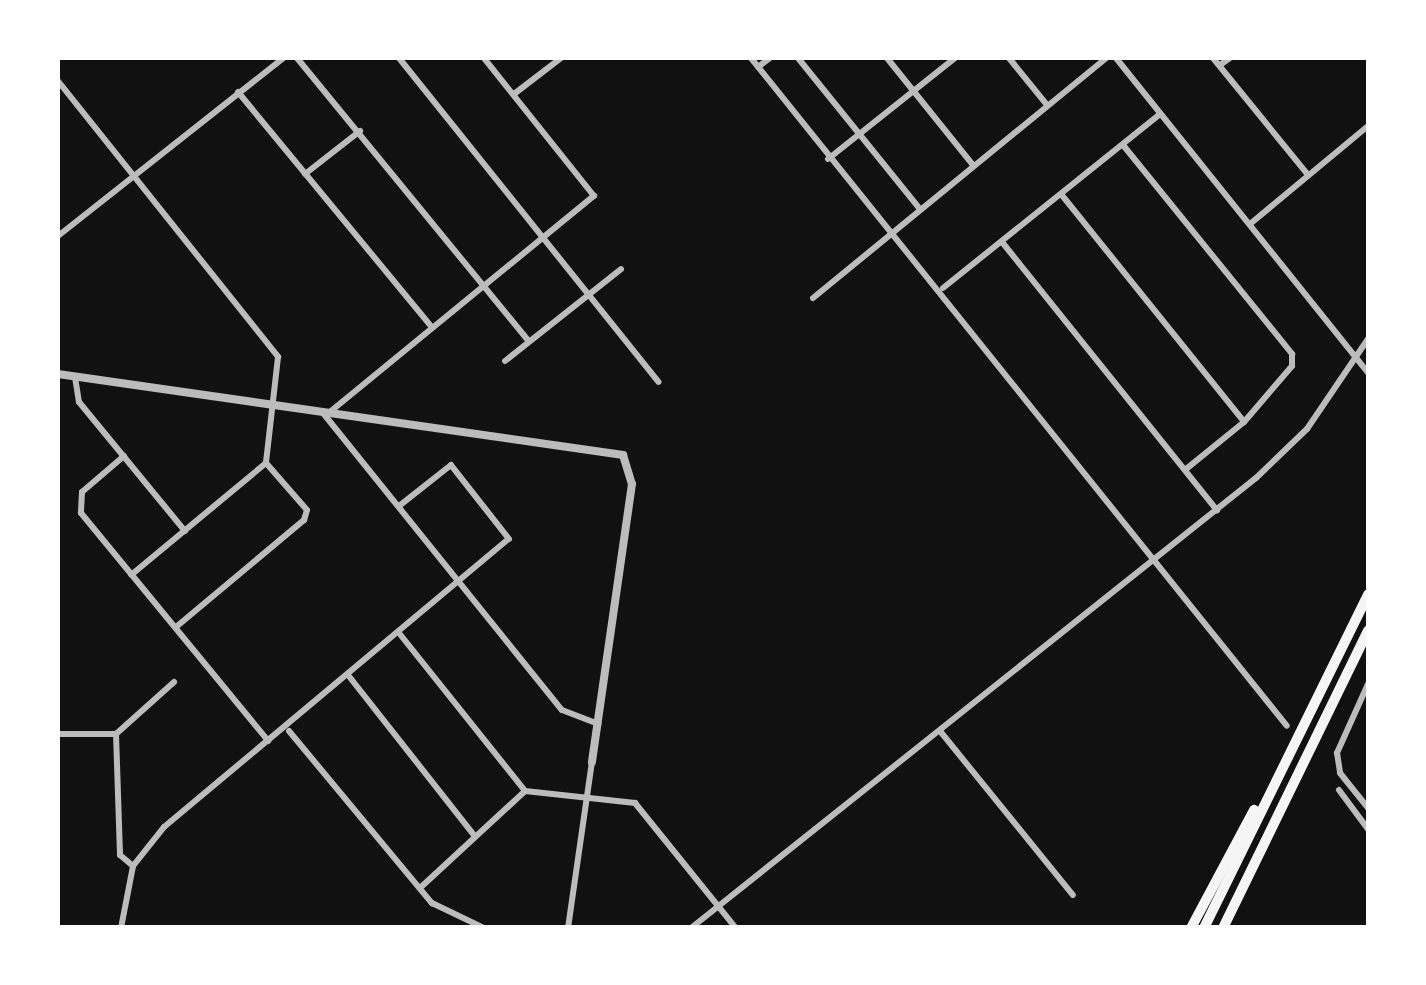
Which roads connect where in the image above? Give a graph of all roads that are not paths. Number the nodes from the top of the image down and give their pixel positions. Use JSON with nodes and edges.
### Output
{"nodes":[{"id":1,"x":282,"y":58,"type":"edge"},
{"id":2,"x":297,"y":58,"type":"edge"},
{"id":3,"x":399,"y":58,"type":"edge"},
{"id":4,"x":484,"y":58,"type":"edge"},
{"id":5,"x":561,"y":58,"type":"edge"},
{"id":6,"x":750,"y":58,"type":"edge"},
{"id":7,"x":770,"y":58,"type":"edge"},
{"id":8,"x":798,"y":58,"type":"edge"},
{"id":9,"x":886,"y":58,"type":"edge"},
{"id":10,"x":956,"y":58,"type":"edge"},
{"id":11,"x":1009,"y":58,"type":"edge"},
{"id":12,"x":1106,"y":58,"type":"edge"},
{"id":13,"x":1116,"y":58,"type":"edge"},
{"id":14,"x":1213,"y":58,"type":"edge"},
{"id":15,"x":1230,"y":58,"type":"edge"},
{"id":16,"x":1220,"y":65,"type":"junction"},
{"id":17,"x":758,"y":67,"type":"junction"},
{"id":18,"x":58,"y":82,"type":"edge"},
{"id":19,"x":914,"y":91,"type":"junction"},
{"id":20,"x":238,"y":92,"type":"junction"},
{"id":21,"x":514,"y":94,"type":"junction"},
{"id":22,"x":1046,"y":105,"type":"junction"},
{"id":23,"x":1160,"y":114,"type":"junction"},
{"id":24,"x":1368,"y":126,"type":"edge"},
{"id":25,"x":360,"y":131,"type":"junction"},
{"id":26,"x":861,"y":134,"type":"junction"},
{"id":27,"x":1123,"y":144,"type":"junction"},
{"id":28,"x":828,"y":159,"type":"junction"},
{"id":29,"x":973,"y":165,"type":"junction"},
{"id":30,"x":305,"y":174,"type":"junction"},
{"id":31,"x":1308,"y":174,"type":"junction"},
{"id":32,"x":132,"y":175,"type":"junction"},
{"id":33,"x":1061,"y":194,"type":"junction"},
{"id":34,"x":918,"y":208,"type":"junction"},
{"id":35,"x":1250,"y":224,"type":"junction"},
{"id":36,"x":892,"y":230,"type":"junction"},
{"id":37,"x":58,"y":236,"type":"edge"},
{"id":38,"x":545,"y":238,"type":"junction"},
{"id":39,"x":1002,"y":242,"type":"junction"},
{"id":40,"x":621,"y":269,"type":"dead end"},
{"id":41,"x":485,"y":286,"type":"junction"},
{"id":42,"x":943,"y":288,"type":"junction"},
{"id":43,"x":589,"y":293,"type":"junction"},
{"id":44,"x":813,"y":298,"type":"dead end"},
{"id":45,"x":432,"y":328,"type":"junction"},
{"id":46,"x":1368,"y":339,"type":"edge"},
{"id":47,"x":529,"y":342,"type":"junction"},
{"id":48,"x":1358,"y":359,"type":"junction"},
{"id":49,"x":505,"y":362,"type":"dead end"},
{"id":50,"x":1368,"y":372,"type":"edge"},
{"id":51,"x":58,"y":374,"type":"edge"},
{"id":52,"x":76,"y":377,"type":"junction"},
{"id":53,"x":659,"y":382,"type":"dead end"},
{"id":54,"x":276,"y":406,"type":"junction"},
{"id":55,"x":326,"y":412,"type":"junction"},
{"id":56,"x":1244,"y":422,"type":"junction"},
{"id":57,"x":124,"y":456,"type":"junction"},
{"id":58,"x":266,"y":464,"type":"junction"},
{"id":59,"x":1185,"y":470,"type":"junction"},
{"id":60,"x":399,"y":506,"type":"junction"},
{"id":61,"x":1217,"y":510,"type":"junction"},
{"id":62,"x":185,"y":531,"type":"junction"},
{"id":63,"x":1158,"y":556,"type":"junction"},
{"id":64,"x":132,"y":574,"type":"junction"},
{"id":65,"x":458,"y":580,"type":"junction"},
{"id":66,"x":1368,"y":594,"type":"edge"},
{"id":67,"x":176,"y":627,"type":"junction"},
{"id":68,"x":398,"y":632,"type":"junction"},
{"id":69,"x":1368,"y":632,"type":"edge"},
{"id":70,"x":347,"y":675,"type":"junction"},
{"id":71,"x":1327,"y":678,"type":"junction"},
{"id":72,"x":174,"y":682,"type":"dead end"},
{"id":73,"x":1368,"y":684,"type":"edge"},
{"id":74,"x":600,"y":724,"type":"junction"},
{"id":75,"x":1287,"y":726,"type":"dead end"},
{"id":76,"x":288,"y":731,"type":"junction"},
{"id":77,"x":940,"y":731,"type":"junction"},
{"id":78,"x":58,"y":734,"type":"edge"},
{"id":79,"x":116,"y":734,"type":"junction"},
{"id":80,"x":268,"y":741,"type":"junction"},
{"id":81,"x":592,"y":762,"type":"joint"},
{"id":82,"x":1339,"y":790,"type":"dead end"},
{"id":83,"x":525,"y":791,"type":"junction"},
{"id":84,"x":587,"y":797,"type":"junction"},
{"id":85,"x":1368,"y":808,"type":"edge"},
{"id":86,"x":1368,"y":830,"type":"edge"},
{"id":87,"x":474,"y":835,"type":"junction"},
{"id":88,"x":133,"y":866,"type":"junction"},
{"id":89,"x":420,"y":888,"type":"junction"},
{"id":90,"x":1073,"y":895,"type":"dead end"},
{"id":91,"x":718,"y":906,"type":"junction"},
{"id":92,"x":121,"y":928,"type":"edge"},
{"id":93,"x":484,"y":928,"type":"edge"},
{"id":94,"x":568,"y":928,"type":"edge"},
{"id":95,"x":690,"y":928,"type":"edge"},
{"id":96,"x":736,"y":928,"type":"edge"},
{"id":97,"x":1192,"y":928,"type":"edge"},
{"id":98,"x":1204,"y":928,"type":"edge"},
{"id":99,"x":1224,"y":928,"type":"edge"}],
"edges":[{"from":1,"to":20,"type":"street"},
{"from":2,"to":25,"type":"street"},
{"from":3,"to":38,"type":"street"},
{"from":4,"to":21,"type":"street"},
{"from":5,"to":21,"type":"street"},
{"from":6,"to":17,"type":"street"},
{"from":7,"to":17,"type":"street"},
{"from":8,"to":26,"type":"street"},
{"from":9,"to":19,"type":"street"},
{"from":10,"to":19,"type":"street"},
{"from":11,"to":22,"type":"street"},
{"from":12,"to":22,"type":"street"},
{"from":13,"to":23,"type":"street"},
{"from":14,"to":16,"type":"street"},
{"from":15,"to":16,"type":"street"},
{"from":16,"to":31,"type":"street"},
{"from":17,"to":28,"type":"street"},
{"from":18,"to":32,"type":"street"},
{"from":19,"to":26,"type":"street"},
{"from":19,"to":29,"type":"street"},
{"from":20,"to":30,"type":"street"},
{"from":20,"to":32,"type":"street"},
{"from":21,"to":38,"type":"street"},
{"from":22,"to":29,"type":"street"},
{"from":23,"to":27,"type":"street"},
{"from":23,"to":35,"type":"street"},
{"from":24,"to":31,"type":"street"},
{"from":25,"to":30,"type":"street"},
{"from":25,"to":41,"type":"street"},
{"from":26,"to":28,"type":"street"},
{"from":26,"to":34,"type":"street"},
{"from":27,"to":33,"type":"street"},
{"from":27,"to":56,"type":"street"},
{"from":28,"to":36,"type":"street"},
{"from":29,"to":34,"type":"street"},
{"from":30,"to":45,"type":"street"},
{"from":31,"to":35,"type":"street"},
{"from":32,"to":37,"type":"street"},
{"from":32,"to":54,"type":"street"},
{"from":33,"to":39,"type":"street"},
{"from":33,"to":56,"type":"street"},
{"from":34,"to":36,"type":"street"},
{"from":35,"to":48,"type":"street"},
{"from":36,"to":42,"type":"street"},
{"from":36,"to":44,"type":"street"},
{"from":38,"to":41,"type":"street"},
{"from":38,"to":43,"type":"street"},
{"from":39,"to":42,"type":"street"},
{"from":39,"to":59,"type":"street"},
{"from":40,"to":43,"type":"street"},
{"from":41,"to":45,"type":"street"},
{"from":41,"to":47,"type":"street"},
{"from":42,"to":63,"type":"street"},
{"from":43,"to":47,"type":"street"},
{"from":43,"to":53,"type":"street"},
{"from":45,"to":55,"type":"street"},
{"from":46,"to":48,"type":"street"},
{"from":47,"to":49,"type":"street"},
{"from":48,"to":50,"type":"street"},
{"from":48,"to":61,"type":"street"},
{"from":51,"to":52,"type":"street"},
{"from":52,"to":54,"type":"street"},
{"from":52,"to":57,"type":"street"},
{"from":54,"to":55,"type":"street"},
{"from":54,"to":58,"type":"street"},
{"from":55,"to":60,"type":"street"},
{"from":55,"to":74,"type":"street"},
{"from":56,"to":59,"type":"street"},
{"from":57,"to":62,"type":"street"},
{"from":57,"to":64,"type":"street"},
{"from":58,"to":62,"type":"street"},
{"from":58,"to":67,"type":"street"},
{"from":59,"to":61,"type":"street"},
{"from":60,"to":65,"type":"street"},
{"from":60,"to":65,"type":"street"},
{"from":61,"to":63,"type":"street"},
{"from":62,"to":64,"type":"street"},
{"from":63,"to":75,"type":"street"},
{"from":63,"to":77,"type":"street"},
{"from":64,"to":67,"type":"street"},
{"from":65,"to":68,"type":"street"},
{"from":65,"to":74,"type":"street"},
{"from":66,"to":71,"type":"highway"},
{"from":67,"to":80,"type":"street"},
{"from":68,"to":70,"type":"street"},
{"from":68,"to":83,"type":"street"},
{"from":69,"to":99,"type":"highway"},
{"from":70,"to":76,"type":"street"},
{"from":70,"to":87,"type":"street"},
{"from":71,"to":97,"type":"highway"},
{"from":71,"to":98,"type":"highway"},
{"from":72,"to":79,"type":"street"},
{"from":73,"to":85,"type":"street"},
{"from":74,"to":81,"type":"street"},
{"from":76,"to":80,"type":"street"},
{"from":76,"to":89,"type":"street"},
{"from":77,"to":90,"type":"street"},
{"from":77,"to":91,"type":"street"},
{"from":78,"to":79,"type":"street"},
{"from":79,"to":88,"type":"street"},
{"from":80,"to":88,"type":"street"},
{"from":81,"to":84,"type":"street"},
{"from":82,"to":86,"type":"street"},
{"from":83,"to":84,"type":"street"},
{"from":83,"to":87,"type":"street"},
{"from":84,"to":91,"type":"street"},
{"from":84,"to":94,"type":"street"},
{"from":87,"to":89,"type":"street"},
{"from":88,"to":92,"type":"street"},
{"from":89,"to":93,"type":"street"},
{"from":91,"to":95,"type":"street"},
{"from":91,"to":96,"type":"street"}]}
